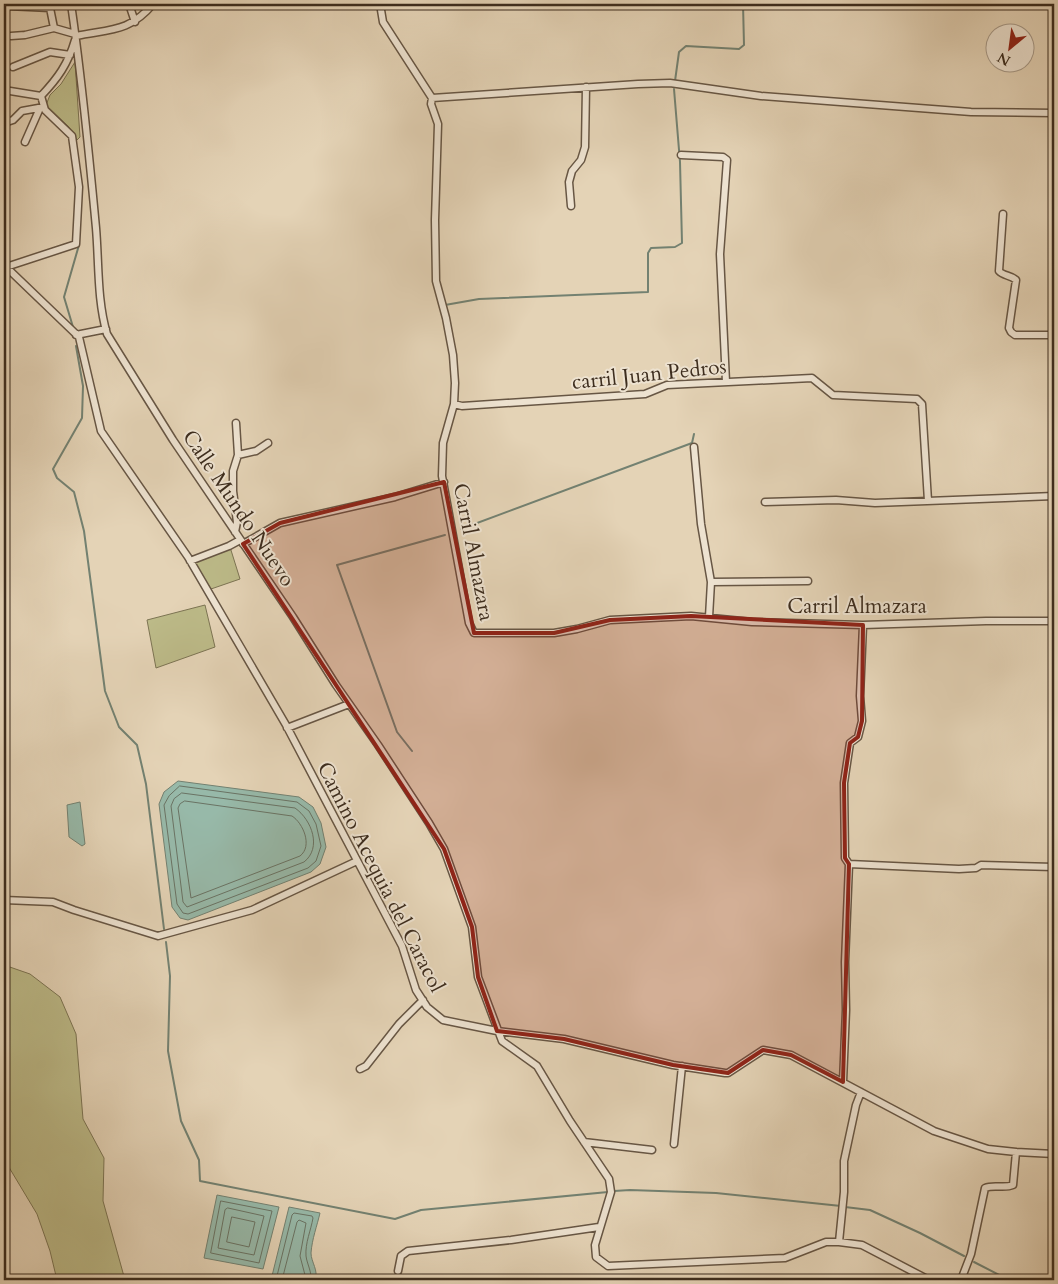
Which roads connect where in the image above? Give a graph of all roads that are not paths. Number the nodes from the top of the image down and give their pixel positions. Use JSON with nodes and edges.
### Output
{"nodes":[{"id":1,"x":71,"y":4,"type":"edge"},
{"id":2,"x":129,"y":4,"type":"edge"},
{"id":3,"x":153,"y":4,"type":"edge"},
{"id":4,"x":380,"y":4,"type":"edge"},
{"id":5,"x":32,"y":5,"type":"edge"},
{"id":6,"x":7,"y":6,"type":"dead end"},
{"id":7,"x":135,"y":22,"type":"junction"},
{"id":8,"x":54,"y":28,"type":"junction"},
{"id":9,"x":75,"y":35,"type":"junction"},
{"id":10,"x":11,"y":36,"type":"dead end"},
{"id":11,"x":70,"y":55,"type":"junction"},
{"id":12,"x":13,"y":67,"type":"dead end"},
{"id":13,"x":4,"y":86,"type":"edge"},
{"id":14,"x":586,"y":87,"type":"junction"},
{"id":15,"x":4,"y":90,"type":"edge"},
{"id":16,"x":26,"y":94,"type":"junction"},
{"id":17,"x":41,"y":96,"type":"junction"},
{"id":18,"x":432,"y":98,"type":"junction"},
{"id":19,"x":42,"y":108,"type":"junction"},
{"id":20,"x":1054,"y":113,"type":"edge"},
{"id":21,"x":4,"y":123,"type":"edge"},
{"id":22,"x":25,"y":142,"type":"dead end"},
{"id":23,"x":681,"y":155,"type":"dead end"},
{"id":24,"x":571,"y":206,"type":"dead end"},
{"id":25,"x":1003,"y":214,"type":"dead end"},
{"id":26,"x":5,"y":266,"type":"edge"},
{"id":27,"x":106,"y":329,"type":"junction"},
{"id":28,"x":1054,"y":335,"type":"edge"},
{"id":29,"x":78,"y":336,"type":"junction"},
{"id":30,"x":726,"y":382,"type":"junction"},
{"id":31,"x":454,"y":404,"type":"junction"},
{"id":32,"x":236,"y":423,"type":"dead end"},
{"id":33,"x":268,"y":443,"type":"dead end"},
{"id":34,"x":694,"y":447,"type":"dead end"},
{"id":35,"x":238,"y":455,"type":"junction"},
{"id":36,"x":444,"y":482,"type":"junction"},
{"id":37,"x":1054,"y":496,"type":"edge"},
{"id":38,"x":928,"y":501,"type":"junction"},
{"id":39,"x":765,"y":502,"type":"dead end"},
{"id":40,"x":235,"y":532,"type":"junction"},
{"id":41,"x":242,"y":542,"type":"junction"},
{"id":42,"x":190,"y":561,"type":"junction"},
{"id":43,"x":808,"y":581,"type":"dead end"},
{"id":44,"x":711,"y":582,"type":"junction"},
{"id":45,"x":710,"y":617,"type":"junction"},
{"id":46,"x":1054,"y":621,"type":"edge"},
{"id":47,"x":863,"y":625,"type":"junction"},
{"id":48,"x":348,"y":704,"type":"junction"},
{"id":49,"x":287,"y":728,"type":"junction"},
{"id":50,"x":357,"y":861,"type":"junction"},
{"id":51,"x":849,"y":864,"type":"junction"},
{"id":52,"x":1054,"y":867,"type":"edge"},
{"id":53,"x":4,"y":900,"type":"edge"},
{"id":54,"x":423,"y":1000,"type":"junction"},
{"id":55,"x":497,"y":1031,"type":"junction"},
{"id":56,"x":682,"y":1066,"type":"junction"},
{"id":57,"x":360,"y":1069,"type":"dead end"},
{"id":58,"x":843,"y":1082,"type":"junction"},
{"id":59,"x":861,"y":1092,"type":"junction"},
{"id":60,"x":584,"y":1142,"type":"junction"},
{"id":61,"x":674,"y":1144,"type":"dead end"},
{"id":62,"x":652,"y":1150,"type":"dead end"},
{"id":63,"x":1016,"y":1152,"type":"junction"},
{"id":64,"x":1054,"y":1154,"type":"edge"},
{"id":65,"x":599,"y":1227,"type":"junction"},
{"id":66,"x":839,"y":1242,"type":"junction"},
{"id":67,"x":398,"y":1271,"type":"dead end"},
{"id":68,"x":929,"y":1280,"type":"edge"},
{"id":69,"x":961,"y":1280,"type":"edge"}],
"edges":[{"from":1,"to":9,"type":"street","name":"Calle Mundo Nuevo"},
{"from":2,"to":7,"type":"street"},
{"from":3,"to":7,"type":"street"},
{"from":4,"to":18,"type":"street","name":"Carril Almazara"},
{"from":5,"to":6,"type":"street"},
{"from":5,"to":8,"type":"street"},
{"from":7,"to":9,"type":"street"},
{"from":8,"to":9,"type":"street"},
{"from":8,"to":10,"type":"street"},
{"from":9,"to":11,"type":"street"},
{"from":9,"to":27,"type":"street","name":"Calle Mundo Nuevo"},
{"from":11,"to":12,"type":"street"},
{"from":11,"to":17,"type":"street"},
{"from":13,"to":16,"type":"street"},
{"from":14,"to":18,"type":"street"},
{"from":14,"to":20,"type":"street"},
{"from":14,"to":24,"type":"street"},
{"from":15,"to":16,"type":"street"},
{"from":16,"to":17,"type":"street"},
{"from":17,"to":19,"type":"street"},
{"from":18,"to":31,"type":"street","name":"Carril Almazara"},
{"from":19,"to":21,"type":"street"},
{"from":19,"to":22,"type":"street"},
{"from":19,"to":26,"type":"street"},
{"from":23,"to":30,"type":"street"},
{"from":25,"to":28,"type":"street"},
{"from":26,"to":29,"type":"street"},
{"from":27,"to":29,"type":"street"},
{"from":27,"to":40,"type":"street","name":"Calle Mundo Nuevo"},
{"from":29,"to":42,"type":"street","name":"Camino Acequia del Caracol"},
{"from":30,"to":31,"type":"street","name":"carril Juan Pedros"},
{"from":30,"to":38,"type":"street","name":"carril Juan Pedros"},
{"from":31,"to":36,"type":"street","name":"Carril Almazara"},
{"from":32,"to":35,"type":"street"},
{"from":33,"to":35,"type":"street"},
{"from":34,"to":44,"type":"street"},
{"from":35,"to":40,"type":"street"},
{"from":36,"to":41,"type":"street"},
{"from":36,"to":45,"type":"street","name":"Carril Almazara"},
{"from":37,"to":38,"type":"street"},
{"from":38,"to":39,"type":"street"},
{"from":40,"to":41,"type":"street","name":"Calle Mundo Nuevo"},
{"from":41,"to":42,"type":"street"},
{"from":41,"to":48,"type":"street","name":"Calle Mundo Nuevo"},
{"from":42,"to":49,"type":"street","name":"Camino Acequia del Caracol"},
{"from":43,"to":44,"type":"street"},
{"from":44,"to":45,"type":"street"},
{"from":45,"to":47,"type":"street","name":"Carril Almazara"},
{"from":46,"to":47,"type":"street","name":"Carril Almazara"},
{"from":47,"to":51,"type":"street"},
{"from":48,"to":49,"type":"street"},
{"from":48,"to":55,"type":"street","name":"Calle Mundo Nuevo"},
{"from":49,"to":50,"type":"street","name":"Camino Acequia del Caracol"},
{"from":50,"to":53,"type":"street"},
{"from":50,"to":54,"type":"street","name":"Camino Acequia del Caracol"},
{"from":51,"to":52,"type":"street"},
{"from":51,"to":58,"type":"street"},
{"from":54,"to":55,"type":"street","name":"Camino Acequia del Caracol"},
{"from":54,"to":57,"type":"street"},
{"from":55,"to":56,"type":"street","name":"Camino Acequia del Caracol"},
{"from":55,"to":60,"type":"street"},
{"from":56,"to":58,"type":"street","name":"Camino Acequia del Caracol"},
{"from":56,"to":61,"type":"street"},
{"from":58,"to":59,"type":"street","name":"Camino Acequia del Caracol"},
{"from":59,"to":63,"type":"street","name":"Camino Acequia del Caracol"},
{"from":59,"to":66,"type":"street"},
{"from":60,"to":62,"type":"street"},
{"from":60,"to":65,"type":"street"},
{"from":63,"to":64,"type":"street","name":"Camino Acequia del Caracol"},
{"from":63,"to":69,"type":"street"},
{"from":65,"to":66,"type":"street"},
{"from":65,"to":67,"type":"street"},
{"from":66,"to":68,"type":"street"}]}
